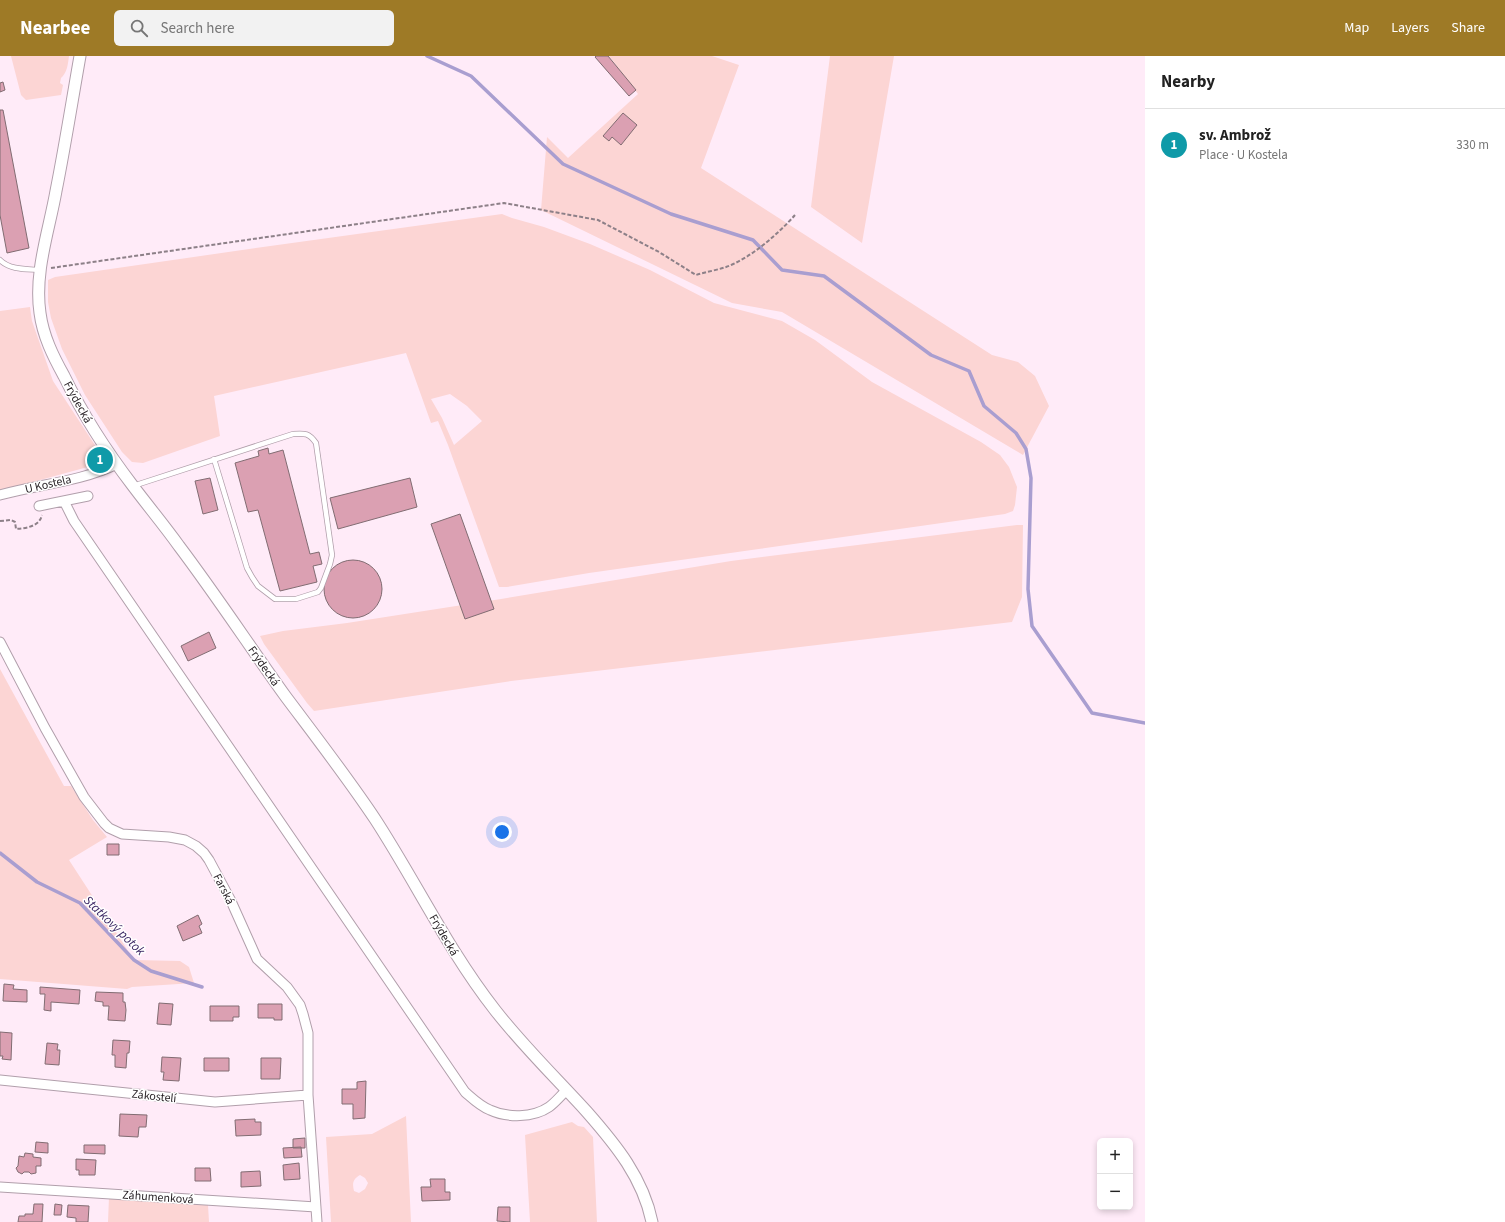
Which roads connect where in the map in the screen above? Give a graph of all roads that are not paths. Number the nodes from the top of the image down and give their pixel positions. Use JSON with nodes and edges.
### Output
{"nodes":[{"id":1,"x":80,"y":56,"type":"edge"},
{"id":2,"x":0,"y":260,"type":"edge"},
{"id":3,"x":40,"y":270,"type":"junction"},
{"id":4,"x":214,"y":459,"type":"junction"},
{"id":5,"x":117,"y":464,"type":"junction"},
{"id":6,"x":132,"y":486,"type":"junction"},
{"id":7,"x":0,"y":495,"type":"edge"},
{"id":8,"x":88,"y":496,"type":"dead end"},
{"id":9,"x":64,"y":501,"type":"junction"},
{"id":10,"x":40,"y":506,"type":"road end"},
{"id":11,"x":0,"y":642,"type":"edge"},
{"id":12,"x":0,"y":1080,"type":"edge"},
{"id":13,"x":567,"y":1090,"type":"junction"},
{"id":14,"x":308,"y":1095,"type":"junction"},
{"id":15,"x":0,"y":1187,"type":"edge"},
{"id":16,"x":316,"y":1207,"type":"junction"},
{"id":17,"x":317,"y":1222,"type":"edge"},
{"id":18,"x":652,"y":1222,"type":"edge"}],
"edges":[{"from":1,"to":3,"type":"street","name":"Frýdecká"},
{"from":2,"to":3,"type":"lane"},
{"from":3,"to":5,"type":"street","name":"Frýdecká"},
{"from":4,"to":4,"type":"lane"},
{"from":4,"to":6,"type":"lane"},
{"from":5,"to":6,"type":"street","name":"Frýdecká"},
{"from":5,"to":7,"type":"street","name":"U Kostela"},
{"from":6,"to":13,"type":"street","name":"Frýdecká"},
{"from":8,"to":9,"type":"street"},
{"from":9,"to":10,"type":"street"},
{"from":9,"to":13,"type":"street"},
{"from":11,"to":14,"type":"street","name":"Farská"},
{"from":12,"to":14,"type":"street","name":"Zákostelí"},
{"from":13,"to":18,"type":"street","name":"Frýdecká"},
{"from":14,"to":16,"type":"street","name":"Farská"},
{"from":15,"to":16,"type":"street","name":"Záhumenková"},
{"from":16,"to":17,"type":"street","name":"Farská"}]}
